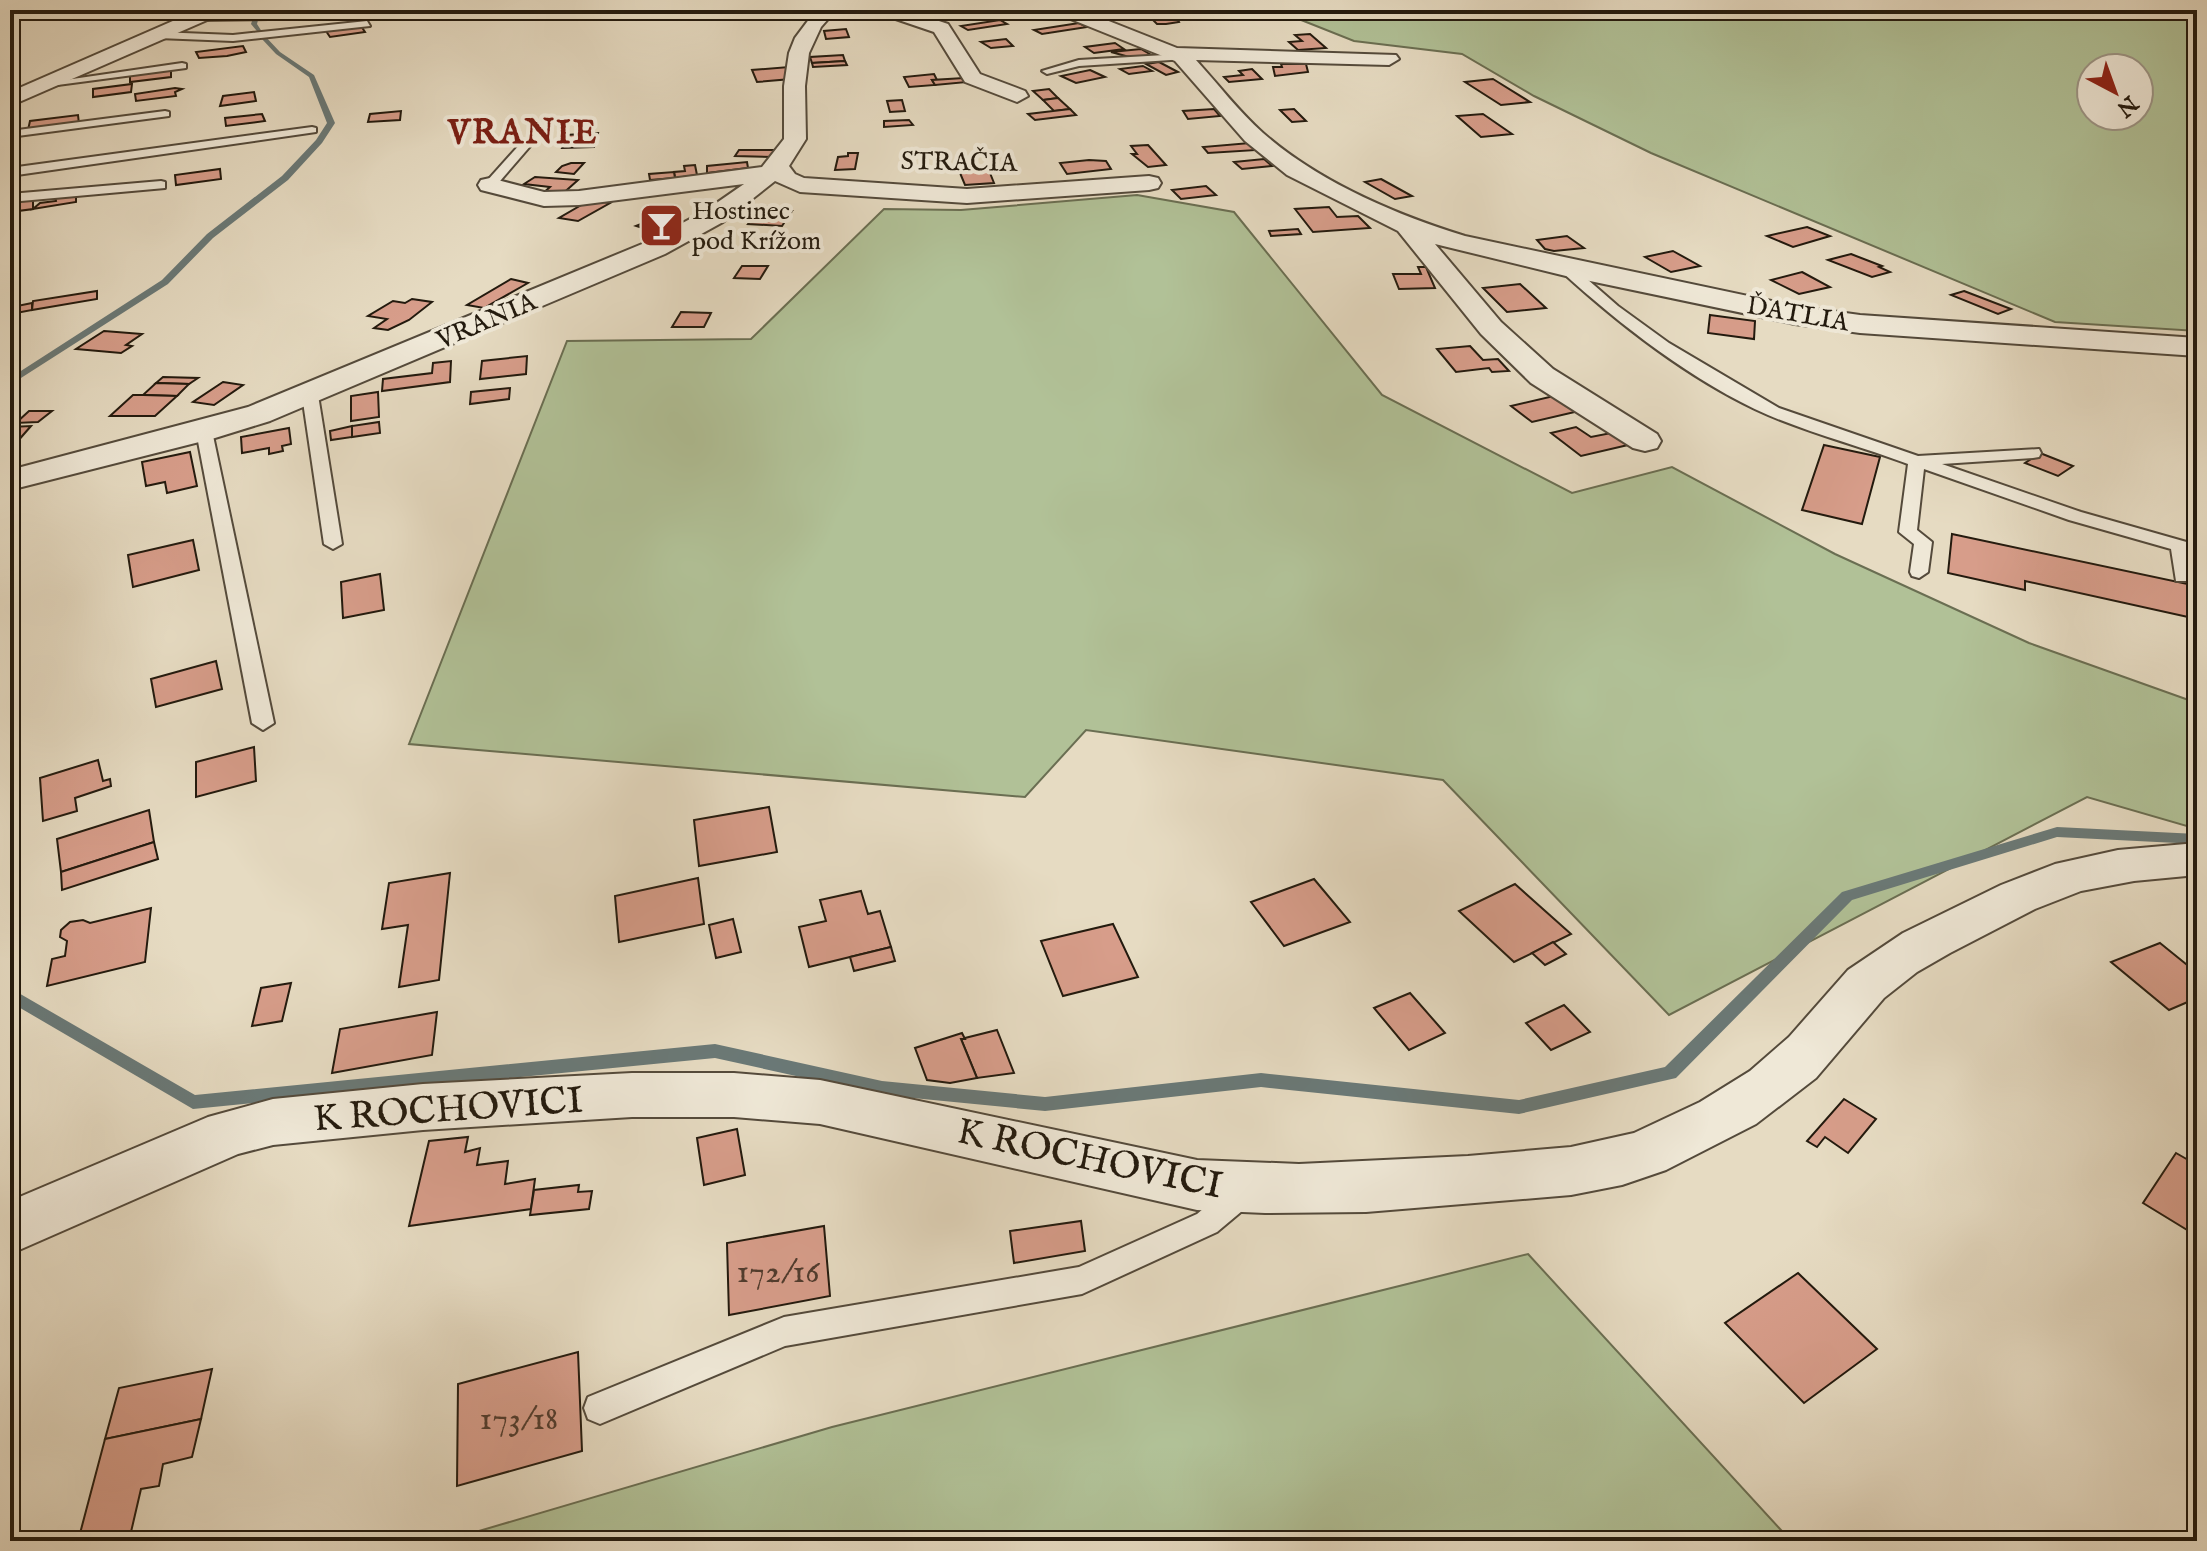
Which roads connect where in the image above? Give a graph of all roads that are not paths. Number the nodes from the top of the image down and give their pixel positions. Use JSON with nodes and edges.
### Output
{"nodes":[{"id":1,"x":288,"y":10,"type":"edge"},
{"id":2,"x":321,"y":10,"type":"edge"},
{"id":3,"x":827,"y":10,"type":"edge"},
{"id":4,"x":888,"y":10,"type":"edge"},
{"id":5,"x":1065,"y":10,"type":"edge"},
{"id":6,"x":206,"y":13,"type":"edge"},
{"id":7,"x":367,"y":24,"type":"dead end"},
{"id":8,"x":158,"y":35,"type":"junction"},
{"id":9,"x":1180,"y":55,"type":"junction"},
{"id":10,"x":1389,"y":59,"type":"dead end"},
{"id":11,"x":182,"y":66,"type":"dead end"},
{"id":12,"x":1047,"y":71,"type":"dead end"},
{"id":13,"x":50,"y":83,"type":"junction"},
{"id":14,"x":1017,"y":96,"type":"dead end"},
{"id":15,"x":10,"y":100,"type":"edge"},
{"id":16,"x":165,"y":114,"type":"dead end"},
{"id":17,"x":312,"y":130,"type":"dead end"},
{"id":18,"x":10,"y":134,"type":"edge"},
{"id":19,"x":526,"y":144,"type":"dead end"},
{"id":20,"x":772,"y":169,"type":"junction"},
{"id":21,"x":10,"y":172,"type":"edge"},
{"id":22,"x":1149,"y":183,"type":"dead end"},
{"id":23,"x":161,"y":185,"type":"dead end"},
{"id":24,"x":490,"y":185,"type":"joint"},
{"id":25,"x":10,"y":198,"type":"edge"},
{"id":26,"x":1407,"y":226,"type":"junction"},
{"id":27,"x":1566,"y":268,"type":"junction"},
{"id":28,"x":2197,"y":347,"type":"edge"},
{"id":29,"x":310,"y":395,"type":"junction"},
{"id":30,"x":204,"y":431,"type":"junction"},
{"id":31,"x":1645,"y":441,"type":"dead end"},
{"id":32,"x":2033,"y":453,"type":"dead end"},
{"id":33,"x":1917,"y":461,"type":"junction"},
{"id":34,"x":10,"y":480,"type":"edge"},
{"id":35,"x":333,"y":544,"type":"dead end"},
{"id":36,"x":2188,"y":548,"type":"edge"},
{"id":37,"x":1919,"y":572,"type":"dead end"},
{"id":38,"x":2183,"y":577,"type":"dead end"},
{"id":39,"x":263,"y":723,"type":"dead end"},
{"id":40,"x":2197,"y":859,"type":"edge"},
{"id":41,"x":1248,"y":1189,"type":"junction"},
{"id":42,"x":10,"y":1228,"type":"edge"},
{"id":43,"x":600,"y":1408,"type":"dead end"}],
"edges":[{"from":1,"to":6,"type":"lane"},
{"from":2,"to":6,"type":"lane"},
{"from":3,"to":20,"type":"street","name":"VRANIA"},
{"from":4,"to":14,"type":"street"},
{"from":5,"to":9,"type":"street","name":"ĎATLIA"},
{"from":6,"to":8,"type":"street"},
{"from":7,"to":8,"type":"lane"},
{"from":8,"to":13,"type":"street"},
{"from":9,"to":10,"type":"street","name":"ĎATLIA"},
{"from":9,"to":12,"type":"lane"},
{"from":9,"to":26,"type":"street","name":"ĎATLIA"},
{"from":11,"to":13,"type":"lane"},
{"from":13,"to":15,"type":"street"},
{"from":16,"to":18,"type":"lane"},
{"from":17,"to":21,"type":"lane"},
{"from":19,"to":24,"type":"lane"},
{"from":20,"to":22,"type":"street","name":"STRAČIA"},
{"from":20,"to":24,"type":"street"},
{"from":20,"to":29,"type":"street","name":"VRANIA"},
{"from":23,"to":25,"type":"lane"},
{"from":26,"to":27,"type":"street","name":"ĎATLIA"},
{"from":26,"to":31,"type":"street","name":"ĎATLIA"},
{"from":27,"to":28,"type":"street","name":"ĎATLIA"},
{"from":27,"to":33,"type":"lane"},
{"from":29,"to":30,"type":"street","name":"VRANIA"},
{"from":29,"to":35,"type":"lane"},
{"from":30,"to":34,"type":"street","name":"VRANIA"},
{"from":30,"to":39,"type":"lane"},
{"from":32,"to":33,"type":"lane"},
{"from":33,"to":36,"type":"lane"},
{"from":33,"to":37,"type":"lane"},
{"from":36,"to":38,"type":"lane"},
{"from":40,"to":41,"type":"street","name":"K ROCHOVICI"},
{"from":41,"to":42,"type":"street","name":"K ROCHOVICI"},
{"from":41,"to":43,"type":"lane"}]}
